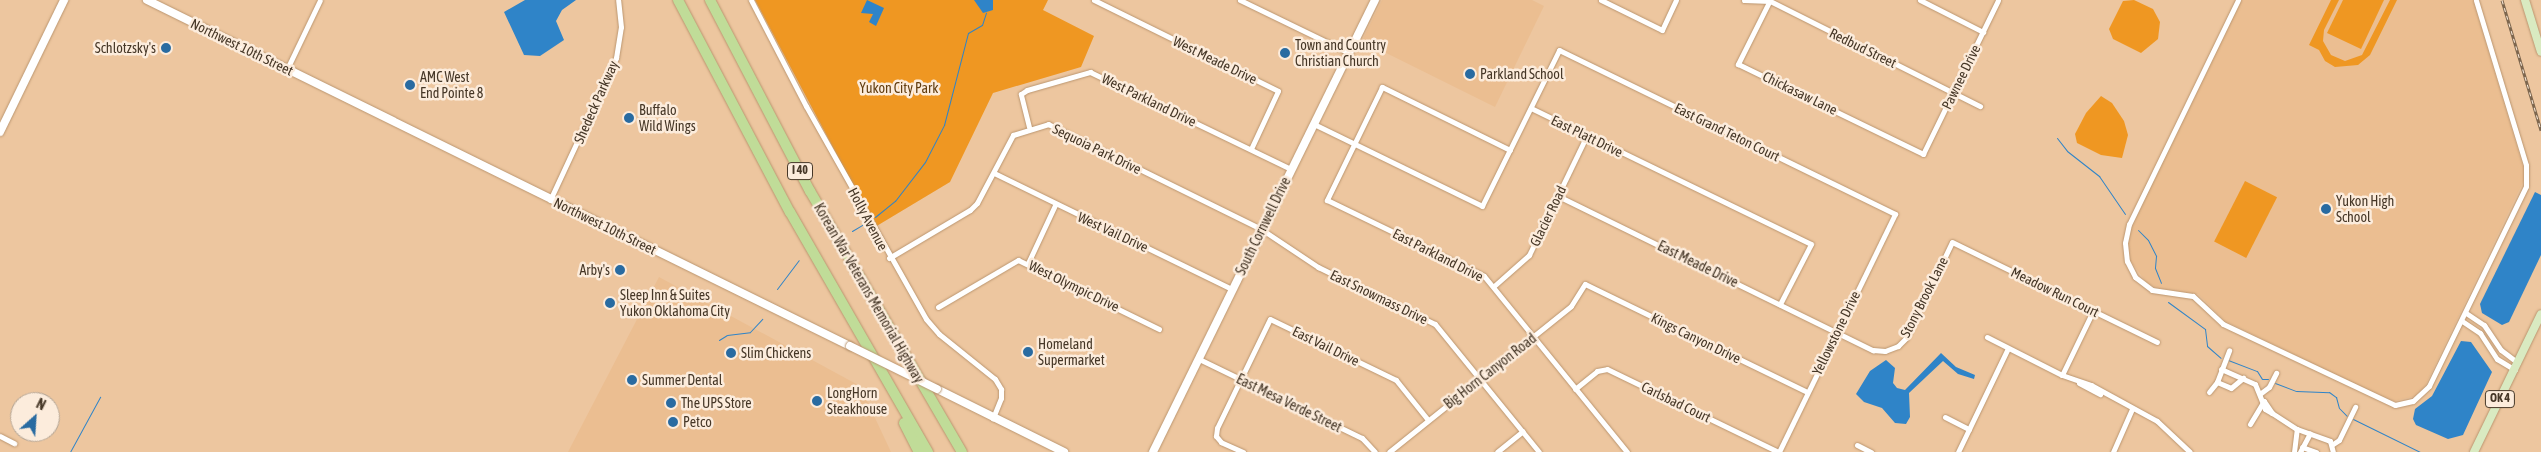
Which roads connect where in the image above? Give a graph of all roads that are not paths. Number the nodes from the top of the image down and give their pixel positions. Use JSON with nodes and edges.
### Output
{"nodes":[{"id":1,"x":64,"y":0,"type":"edge"},
{"id":2,"x":146,"y":0,"type":"edge"},
{"id":3,"x":320,"y":0,"type":"edge"},
{"id":4,"x":618,"y":0,"type":"edge"},
{"id":5,"x":678,"y":0,"type":"edge"},
{"id":6,"x":710,"y":0,"type":"edge"},
{"id":7,"x":751,"y":0,"type":"edge"},
{"id":8,"x":1094,"y":0,"type":"edge"},
{"id":9,"x":1240,"y":0,"type":"edge"},
{"id":10,"x":1375,"y":0,"type":"edge"},
{"id":11,"x":1601,"y":0,"type":"edge"},
{"id":12,"x":1676,"y":0,"type":"edge"},
{"id":13,"x":1744,"y":0,"type":"edge"},
{"id":14,"x":1920,"y":0,"type":"edge"},
{"id":15,"x":1998,"y":0,"type":"edge"},
{"id":16,"x":2238,"y":0,"type":"edge"},
{"id":17,"x":2476,"y":0,"type":"edge"},
{"id":18,"x":2525,"y":0,"type":"edge"},
{"id":19,"x":1770,"y":1,"type":"edge"},
{"id":20,"x":1983,"y":32,"type":"junction"},
{"id":21,"x":2541,"y":52,"type":"edge"},
{"id":22,"x":1348,"y":53,"type":"junction"},
{"id":23,"x":287,"y":69,"type":"junction"},
{"id":24,"x":1953,"y":92,"type":"junction"},
{"id":25,"x":1980,"y":106,"type":"dead end"},
{"id":26,"x":1531,"y":108,"type":"junction"},
{"id":27,"x":1314,"y":124,"type":"junction"},
{"id":28,"x":1029,"y":128,"type":"junction"},
{"id":29,"x":0,"y":132,"type":"edge"},
{"id":30,"x":1587,"y":135,"type":"junction"},
{"id":31,"x":1354,"y":144,"type":"junction"},
{"id":32,"x":1251,"y":149,"type":"junction"},
{"id":33,"x":1510,"y":150,"type":"junction"},
{"id":34,"x":1923,"y":154,"type":"joint"},
{"id":35,"x":1291,"y":169,"type":"junction"},
{"id":36,"x":994,"y":173,"type":"junction"},
{"id":37,"x":1558,"y":196,"type":"junction"},
{"id":38,"x":550,"y":200,"type":"junction"},
{"id":39,"x":1055,"y":205,"type":"junction"},
{"id":40,"x":1894,"y":214,"type":"joint"},
{"id":41,"x":1262,"y":229,"type":"junction"},
{"id":42,"x":1952,"y":242,"type":"joint"},
{"id":43,"x":889,"y":258,"type":"junction"},
{"id":44,"x":1028,"y":263,"type":"junction"},
{"id":45,"x":1585,"y":284,"type":"joint"},
{"id":46,"x":1494,"y":286,"type":"junction"},
{"id":47,"x":1232,"y":289,"type":"junction"},
{"id":48,"x":1780,"y":304,"type":"junction"},
{"id":49,"x":938,"y":306,"type":"dead end"},
{"id":50,"x":2093,"y":312,"type":"junction"},
{"id":51,"x":2466,"y":313,"type":"junction"},
{"id":52,"x":2541,"y":314,"type":"edge"},
{"id":53,"x":2462,"y":321,"type":"junction"},
{"id":54,"x":1159,"y":329,"type":"dead end"},
{"id":55,"x":1837,"y":332,"type":"junction"},
{"id":56,"x":1533,"y":337,"type":"junction"},
{"id":57,"x":1986,"y":337,"type":"dead end"},
{"id":58,"x":2157,"y":342,"type":"dead end"},
{"id":59,"x":2008,"y":348,"type":"junction"},
{"id":60,"x":2229,"y":350,"type":"dead end"},
{"id":61,"x":1199,"y":359,"type":"junction"},
{"id":62,"x":2517,"y":366,"type":"junction"},
{"id":63,"x":2221,"y":369,"type":"junction"},
{"id":64,"x":2276,"y":373,"type":"dead end"},
{"id":65,"x":2062,"y":374,"type":"junction"},
{"id":66,"x":883,"y":377,"type":"junction"},
{"id":67,"x":1240,"y":378,"type":"junction"},
{"id":68,"x":1481,"y":378,"type":"junction"},
{"id":69,"x":2243,"y":378,"type":"junction"},
{"id":70,"x":2217,"y":382,"type":"junction"},
{"id":71,"x":1575,"y":389,"type":"junction"},
{"id":72,"x":1807,"y":392,"type":"junction"},
{"id":73,"x":2209,"y":392,"type":"dead end"},
{"id":74,"x":2261,"y":393,"type":"junction"},
{"id":75,"x":2264,"y":401,"type":"junction"},
{"id":76,"x":2355,"y":407,"type":"dead end"},
{"id":77,"x":2132,"y":409,"type":"junction"},
{"id":78,"x":1945,"y":417,"type":"dead end"},
{"id":79,"x":993,"y":418,"type":"junction"},
{"id":80,"x":1428,"y":420,"type":"junction"},
{"id":81,"x":2250,"y":424,"type":"dead end"},
{"id":82,"x":1969,"y":429,"type":"junction"},
{"id":83,"x":2298,"y":429,"type":"junction"},
{"id":84,"x":1523,"y":431,"type":"junction"},
{"id":85,"x":2310,"y":433,"type":"junction"},
{"id":86,"x":0,"y":436,"type":"edge"},
{"id":87,"x":14,"y":443,"type":"dead end"},
{"id":88,"x":2333,"y":444,"type":"junction"},
{"id":89,"x":1857,"y":445,"type":"dead end"},
{"id":90,"x":2304,"y":447,"type":"junction"},
{"id":91,"x":2295,"y":449,"type":"edge"},
{"id":92,"x":919,"y":452,"type":"edge"},
{"id":93,"x":928,"y":452,"type":"edge"},
{"id":94,"x":962,"y":452,"type":"edge"},
{"id":95,"x":1064,"y":452,"type":"edge"},
{"id":96,"x":1154,"y":452,"type":"edge"},
{"id":97,"x":1243,"y":452,"type":"edge"},
{"id":98,"x":1375,"y":452,"type":"edge"},
{"id":99,"x":1388,"y":452,"type":"edge"},
{"id":100,"x":1497,"y":452,"type":"edge"},
{"id":101,"x":1539,"y":452,"type":"edge"},
{"id":102,"x":1628,"y":452,"type":"edge"},
{"id":103,"x":1779,"y":452,"type":"edge"},
{"id":104,"x":1871,"y":452,"type":"edge"},
{"id":105,"x":1958,"y":452,"type":"edge"},
{"id":106,"x":2113,"y":452,"type":"edge"},
{"id":107,"x":2190,"y":452,"type":"edge"},
{"id":108,"x":2300,"y":452,"type":"edge"},
{"id":109,"x":2316,"y":452,"type":"edge"},
{"id":110,"x":2333,"y":452,"type":"edge"},
{"id":111,"x":2474,"y":452,"type":"edge"}],
"edges":[{"from":1,"to":29,"type":"main road"},
{"from":2,"to":23,"type":"main road","name":"Northwest 10th Street"},
{"from":3,"to":23,"type":"street"},
{"from":4,"to":38,"type":"street","name":"Shedeck Parkway"},
{"from":5,"to":66,"type":"highway","name":"Korean War Veterans Memorial Highway","number":"I 40"},
{"from":6,"to":94,"type":"highway","name":"Korean War Veterans Memorial Highway","number":"I 40"},
{"from":7,"to":43,"type":"street","name":"Holly Avenue"},
{"from":8,"to":32,"type":"street","name":"West Meade Drive"},
{"from":9,"to":22,"type":"street"},
{"from":10,"to":22,"type":"main road","name":"South Cornwell Drive"},
{"from":11,"to":12,"type":"street"},
{"from":13,"to":19,"type":"street","name":"Redbud Street"},
{"from":14,"to":20,"type":"street"},
{"from":15,"to":20,"type":"street","name":"Pawnee Drive"},
{"from":16,"to":53,"type":"street"},
{"from":17,"to":51,"type":"street"},
{"from":18,"to":21,"type":"main road"},
{"from":19,"to":24,"type":"street","name":"Redbud Street"},
{"from":19,"to":34,"type":"street","name":"Chickasaw Lane"},
{"from":20,"to":24,"type":"street","name":"Pawnee Drive"},
{"from":22,"to":27,"type":"main road","name":"South Cornwell Drive"},
{"from":23,"to":38,"type":"main road","name":"Northwest 10th Street"},
{"from":24,"to":25,"type":"street","name":"Redbud Street"},
{"from":24,"to":34,"type":"street","name":"Pawnee Drive"},
{"from":26,"to":30,"type":"street","name":"East Platt Drive"},
{"from":26,"to":33,"type":"street"},
{"from":26,"to":40,"type":"street","name":"East Grand Teton Court"},
{"from":27,"to":31,"type":"street"},
{"from":27,"to":35,"type":"main road","name":"South Cornwell Drive"},
{"from":28,"to":32,"type":"street","name":"West Parkland Drive"},
{"from":28,"to":36,"type":"street"},
{"from":28,"to":41,"type":"street","name":"Sequoia Park Drive"},
{"from":30,"to":37,"type":"street","name":"Glacier Road"},
{"from":30,"to":48,"type":"street","name":"East Platt Drive"},
{"from":31,"to":33,"type":"street"},
{"from":31,"to":33,"type":"street"},
{"from":31,"to":46,"type":"street","name":"East Parkland Drive"},
{"from":32,"to":35,"type":"street"},
{"from":35,"to":41,"type":"main road","name":"South Cornwell Drive"},
{"from":36,"to":39,"type":"street","name":"West Vail Drive"},
{"from":36,"to":43,"type":"street"},
{"from":37,"to":46,"type":"street","name":"Glacier Road"},
{"from":37,"to":48,"type":"street","name":"East Meade Drive"},
{"from":38,"to":79,"type":"main road","name":"Northwest 10th Street","bridge":true},
{"from":39,"to":44,"type":"street"},
{"from":39,"to":47,"type":"street","name":"West Vail Drive"},
{"from":40,"to":55,"type":"street","name":"Yellowstone Drive"},
{"from":41,"to":47,"type":"main road","name":"South Cornwell Drive"},
{"from":41,"to":68,"type":"street","name":"East Snowmass Drive"},
{"from":42,"to":50,"type":"street","name":"Meadow Run Court"},
{"from":42,"to":55,"type":"street","name":"Stony Brook Lane"},
{"from":43,"to":79,"type":"street","name":"Holly Avenue"},
{"from":44,"to":49,"type":"street","name":"West Olympic Drive"},
{"from":44,"to":54,"type":"street","name":"West Olympic Drive"},
{"from":45,"to":56,"type":"street","name":"Big Horn Canyon Road"},
{"from":45,"to":72,"type":"street","name":"Kings Canyon Drive"},
{"from":46,"to":56,"type":"street","name":"East Parkland Drive"},
{"from":47,"to":61,"type":"main road","name":"South Cornwell Drive"},
{"from":48,"to":55,"type":"street","name":"East Meade Drive"},
{"from":50,"to":58,"type":"street","name":"Meadow Run Court"},
{"from":50,"to":65,"type":"street"},
{"from":51,"to":53,"type":"street"},
{"from":51,"to":62,"type":"street"},
{"from":52,"to":62,"type":"main road","number":"OK 4"},
{"from":53,"to":62,"type":"street"},
{"from":55,"to":72,"type":"street","name":"Yellowstone Drive"},
{"from":56,"to":68,"type":"street","name":"Big Horn Canyon Road"},
{"from":56,"to":71,"type":"street","name":"East Parkland Drive"},
{"from":57,"to":59,"type":"street"},
{"from":59,"to":65,"type":"street"},
{"from":59,"to":82,"type":"street"},
{"from":60,"to":63,"type":"street"},
{"from":61,"to":67,"type":"street","name":"East Mesa Verde Street"},
{"from":61,"to":96,"type":"main road","name":"South Cornwell Drive"},
{"from":62,"to":111,"type":"main road","number":"OK 4"},
{"from":63,"to":69,"type":"street"},
{"from":63,"to":70,"type":"street"},
{"from":64,"to":74,"type":"street"},
{"from":65,"to":77,"type":"street"},
{"from":66,"to":92,"type":"highway"},
{"from":66,"to":93,"type":"highway","name":"Korean War Veterans Memorial Highway","number":"I 40"},
{"from":67,"to":80,"type":"street","name":"East Vail Drive"},
{"from":67,"to":97,"type":"street"},
{"from":67,"to":98,"type":"street","name":"East Mesa Verde Street"},
{"from":68,"to":80,"type":"street","name":"Big Horn Canyon Road"},
{"from":68,"to":84,"type":"street","name":"East Snowmass Drive"},
{"from":69,"to":70,"type":"street"},
{"from":69,"to":74,"type":"street"},
{"from":70,"to":73,"type":"street"},
{"from":71,"to":102,"type":"street","name":"East Parkland Drive"},
{"from":71,"to":103,"type":"street","name":"Carlsbad Court"},
{"from":72,"to":103,"type":"street","name":"Yellowstone Drive"},
{"from":74,"to":75,"type":"street"},
{"from":75,"to":81,"type":"street"},
{"from":75,"to":83,"type":"street"},
{"from":76,"to":88,"type":"street"},
{"from":77,"to":106,"type":"street"},
{"from":77,"to":107,"type":"street"},
{"from":78,"to":82,"type":"street"},
{"from":79,"to":95,"type":"main road","name":"Northwest 10th Street"},
{"from":80,"to":99,"type":"street","name":"Big Horn Canyon Road"},
{"from":82,"to":105,"type":"street"},
{"from":83,"to":85,"type":"street"},
{"from":83,"to":91,"type":"street"},
{"from":84,"to":100,"type":"street"},
{"from":84,"to":101,"type":"street","name":"East Snowmass Drive"},
{"from":85,"to":88,"type":"street"},
{"from":85,"to":90,"type":"street"},
{"from":86,"to":87,"type":"street"},
{"from":88,"to":110,"type":"street"},
{"from":89,"to":104,"type":"street"},
{"from":90,"to":91,"type":"street"},
{"from":90,"to":108,"type":"street"},
{"from":90,"to":109,"type":"street"}]}
